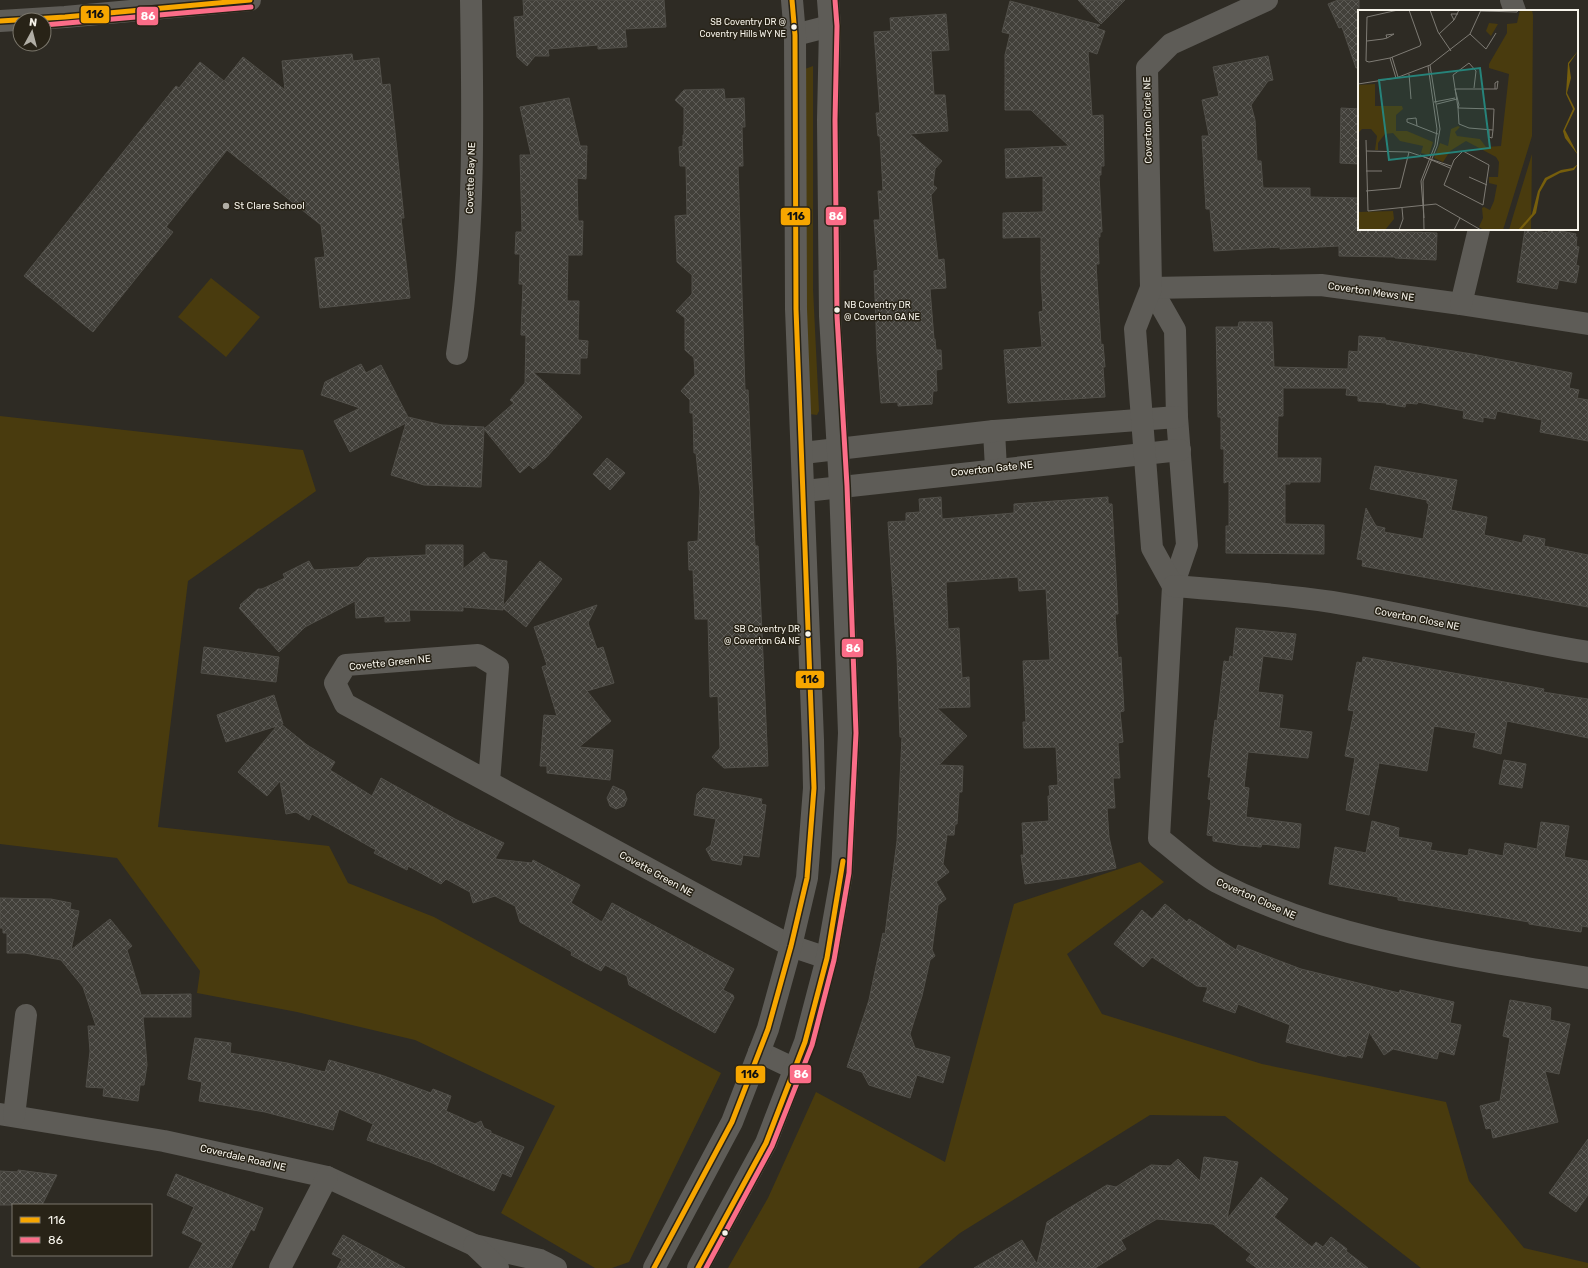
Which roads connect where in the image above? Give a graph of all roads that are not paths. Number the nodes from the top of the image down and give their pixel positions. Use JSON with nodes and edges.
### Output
{"nodes":[{"id":1,"x":250,"y":0,"type":"edge"},
{"id":2,"x":471,"y":0,"type":"edge"},
{"id":3,"x":792,"y":0,"type":"edge"},
{"id":4,"x":828,"y":0,"type":"edge"},
{"id":5,"x":1267,"y":0,"type":"edge"},
{"id":6,"x":1511,"y":0,"type":"edge"},
{"id":7,"x":1514,"y":10,"type":"edge"},
{"id":8,"x":0,"y":21,"type":"edge"},
{"id":9,"x":830,"y":26,"type":"junction"},
{"id":10,"x":795,"y":35,"type":"junction"},
{"id":11,"x":1479,"y":230,"type":"edge"},
{"id":12,"x":1151,"y":288,"type":"junction"},
{"id":13,"x":1461,"y":304,"type":"junction"},
{"id":14,"x":1588,"y":324,"type":"edge"},
{"id":15,"x":457,"y":354,"type":"dead end"},
{"id":16,"x":1177,"y":417,"type":"junction"},
{"id":17,"x":1142,"y":420,"type":"junction"},
{"id":18,"x":994,"y":431,"type":"junction"},
{"id":19,"x":837,"y":449,"type":"junction"},
{"id":20,"x":1180,"y":450,"type":"junction"},
{"id":21,"x":803,"y":453,"type":"junction"},
{"id":22,"x":1144,"y":455,"type":"junction"},
{"id":23,"x":996,"y":469,"type":"junction"},
{"id":24,"x":840,"y":486,"type":"junction"},
{"id":25,"x":804,"y":491,"type":"junction"},
{"id":26,"x":1173,"y":586,"type":"junction"},
{"id":27,"x":1588,"y":652,"type":"edge"},
{"id":28,"x":489,"y":782,"type":"junction"},
{"id":29,"x":791,"y":946,"type":"junction"},
{"id":30,"x":827,"y":958,"type":"junction"},
{"id":31,"x":1588,"y":978,"type":"edge"},
{"id":32,"x":26,"y":1016,"type":"dead end"},
{"id":33,"x":759,"y":1052,"type":"junction"},
{"id":34,"x":795,"y":1069,"type":"junction"},
{"id":35,"x":7,"y":1115,"type":"edge"},
{"id":36,"x":326,"y":1177,"type":"junction"},
{"id":37,"x":474,"y":1245,"type":"junction"},
{"id":38,"x":280,"y":1268,"type":"edge"},
{"id":39,"x":498,"y":1268,"type":"edge"},
{"id":40,"x":556,"y":1268,"type":"edge"},
{"id":41,"x":654,"y":1268,"type":"edge"},
{"id":42,"x":698,"y":1268,"type":"edge"}],
"edges":[{"from":1,"to":8,"type":"street"},
{"from":2,"to":15,"type":"street","name":"Covette Bay NE"},
{"from":3,"to":10,"type":"street"},
{"from":4,"to":9,"type":"street"},
{"from":5,"to":12,"type":"street","name":"Coverton Circle NE"},
{"from":6,"to":7,"type":"street"},
{"from":9,"to":10,"type":"street"},
{"from":9,"to":19,"type":"street"},
{"from":10,"to":21,"type":"street"},
{"from":11,"to":13,"type":"street"},
{"from":12,"to":13,"type":"street","name":"Coverton Mews NE"},
{"from":12,"to":16,"type":"street","name":"Coverton Circle NE"},
{"from":12,"to":17,"type":"street","name":"Coverton Circle NE"},
{"from":13,"to":14,"type":"street","name":"Coverton Mews NE"},
{"from":16,"to":17,"type":"street"},
{"from":16,"to":20,"type":"street","name":"Coverton Circle NE"},
{"from":17,"to":18,"type":"street"},
{"from":17,"to":22,"type":"street","name":"Coverton Circle NE"},
{"from":18,"to":19,"type":"street"},
{"from":18,"to":23,"type":"street"},
{"from":19,"to":21,"type":"street"},
{"from":19,"to":24,"type":"street"},
{"from":20,"to":22,"type":"street","name":"Coverton Gate NE"},
{"from":20,"to":26,"type":"street","name":"Coverton Close NE"},
{"from":21,"to":25,"type":"street"},
{"from":22,"to":23,"type":"street","name":"Coverton Gate NE"},
{"from":22,"to":26,"type":"street"},
{"from":23,"to":24,"type":"street","name":"Coverton Gate NE"},
{"from":24,"to":25,"type":"street","name":"Coverton Gate NE"},
{"from":24,"to":30,"type":"street"},
{"from":25,"to":29,"type":"street"},
{"from":26,"to":27,"type":"street","name":"Coverton Close NE"},
{"from":26,"to":31,"type":"street","name":"Coverton Close NE"},
{"from":28,"to":28,"type":"street","name":"Covette Green NE"},
{"from":28,"to":29,"type":"street","name":"Covette Green NE"},
{"from":29,"to":30,"type":"street","name":"Covette Green NE"},
{"from":29,"to":33,"type":"street"},
{"from":30,"to":34,"type":"street"},
{"from":32,"to":35,"type":"street"},
{"from":33,"to":34,"type":"street"},
{"from":33,"to":41,"type":"street"},
{"from":34,"to":42,"type":"street"},
{"from":35,"to":36,"type":"street","name":"Coverdale Road NE"},
{"from":36,"to":37,"type":"street","name":"Coverdale Road NE"},
{"from":36,"to":38,"type":"street"},
{"from":37,"to":39,"type":"street","name":"Coverdale Road NE"},
{"from":37,"to":40,"type":"street","name":"Coverdale Road NE"}]}
